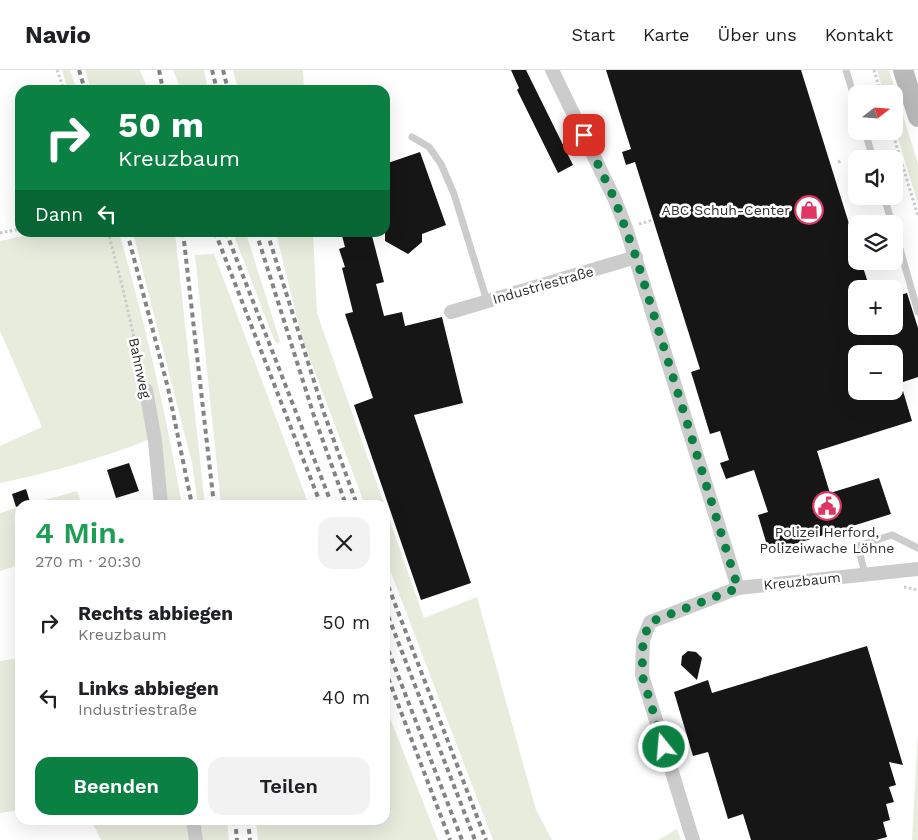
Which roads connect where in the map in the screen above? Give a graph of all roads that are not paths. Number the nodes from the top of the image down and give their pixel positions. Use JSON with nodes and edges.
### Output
{"nodes":[{"id":1,"x":552,"y":70,"type":"edge"},
{"id":2,"x":846,"y":70,"type":"edge"},
{"id":3,"x":903,"y":70,"type":"edge"},
{"id":4,"x":851,"y":85,"type":"edge"},
{"id":5,"x":918,"y":117,"type":"edge"},
{"id":6,"x":412,"y":137,"type":"dead end"},
{"id":7,"x":636,"y":257,"type":"junction"},
{"id":8,"x":903,"y":260,"type":"edge"},
{"id":9,"x":487,"y":301,"type":"junction"},
{"id":10,"x":451,"y":312,"type":"dead end"},
{"id":11,"x":918,"y":312,"type":"edge"},
{"id":12,"x":146,"y":390,"type":"road end"},
{"id":13,"x":161,"y":500,"type":"edge"},
{"id":14,"x":918,"y":548,"type":"edge"},
{"id":15,"x":918,"y":569,"type":"edge"},
{"id":16,"x":865,"y":574,"type":"junction"},
{"id":17,"x":738,"y":588,"type":"junction"},
{"id":18,"x":194,"y":825,"type":"edge"},
{"id":19,"x":196,"y":840,"type":"edge"},
{"id":20,"x":693,"y":840,"type":"edge"}],
"edges":[{"from":1,"to":7,"type":"street"},
{"from":2,"to":4,"type":"lane"},
{"from":3,"to":5,"type":"main road"},
{"from":6,"to":9,"type":"lane"},
{"from":7,"to":9,"type":"street","name":"Industriestraße"},
{"from":7,"to":17,"type":"street"},
{"from":8,"to":11,"type":"lane"},
{"from":9,"to":10,"type":"street","name":"Industriestraße"},
{"from":12,"to":13,"type":"street","name":"Bahnweg"},
{"from":14,"to":16,"type":"lane"},
{"from":15,"to":16,"type":"street","name":"Kreuzbaum"},
{"from":16,"to":17,"type":"street","name":"Kreuzbaum"},
{"from":17,"to":20,"type":"street","name":"Kreuzbaum"},
{"from":18,"to":19,"type":"street"}]}
